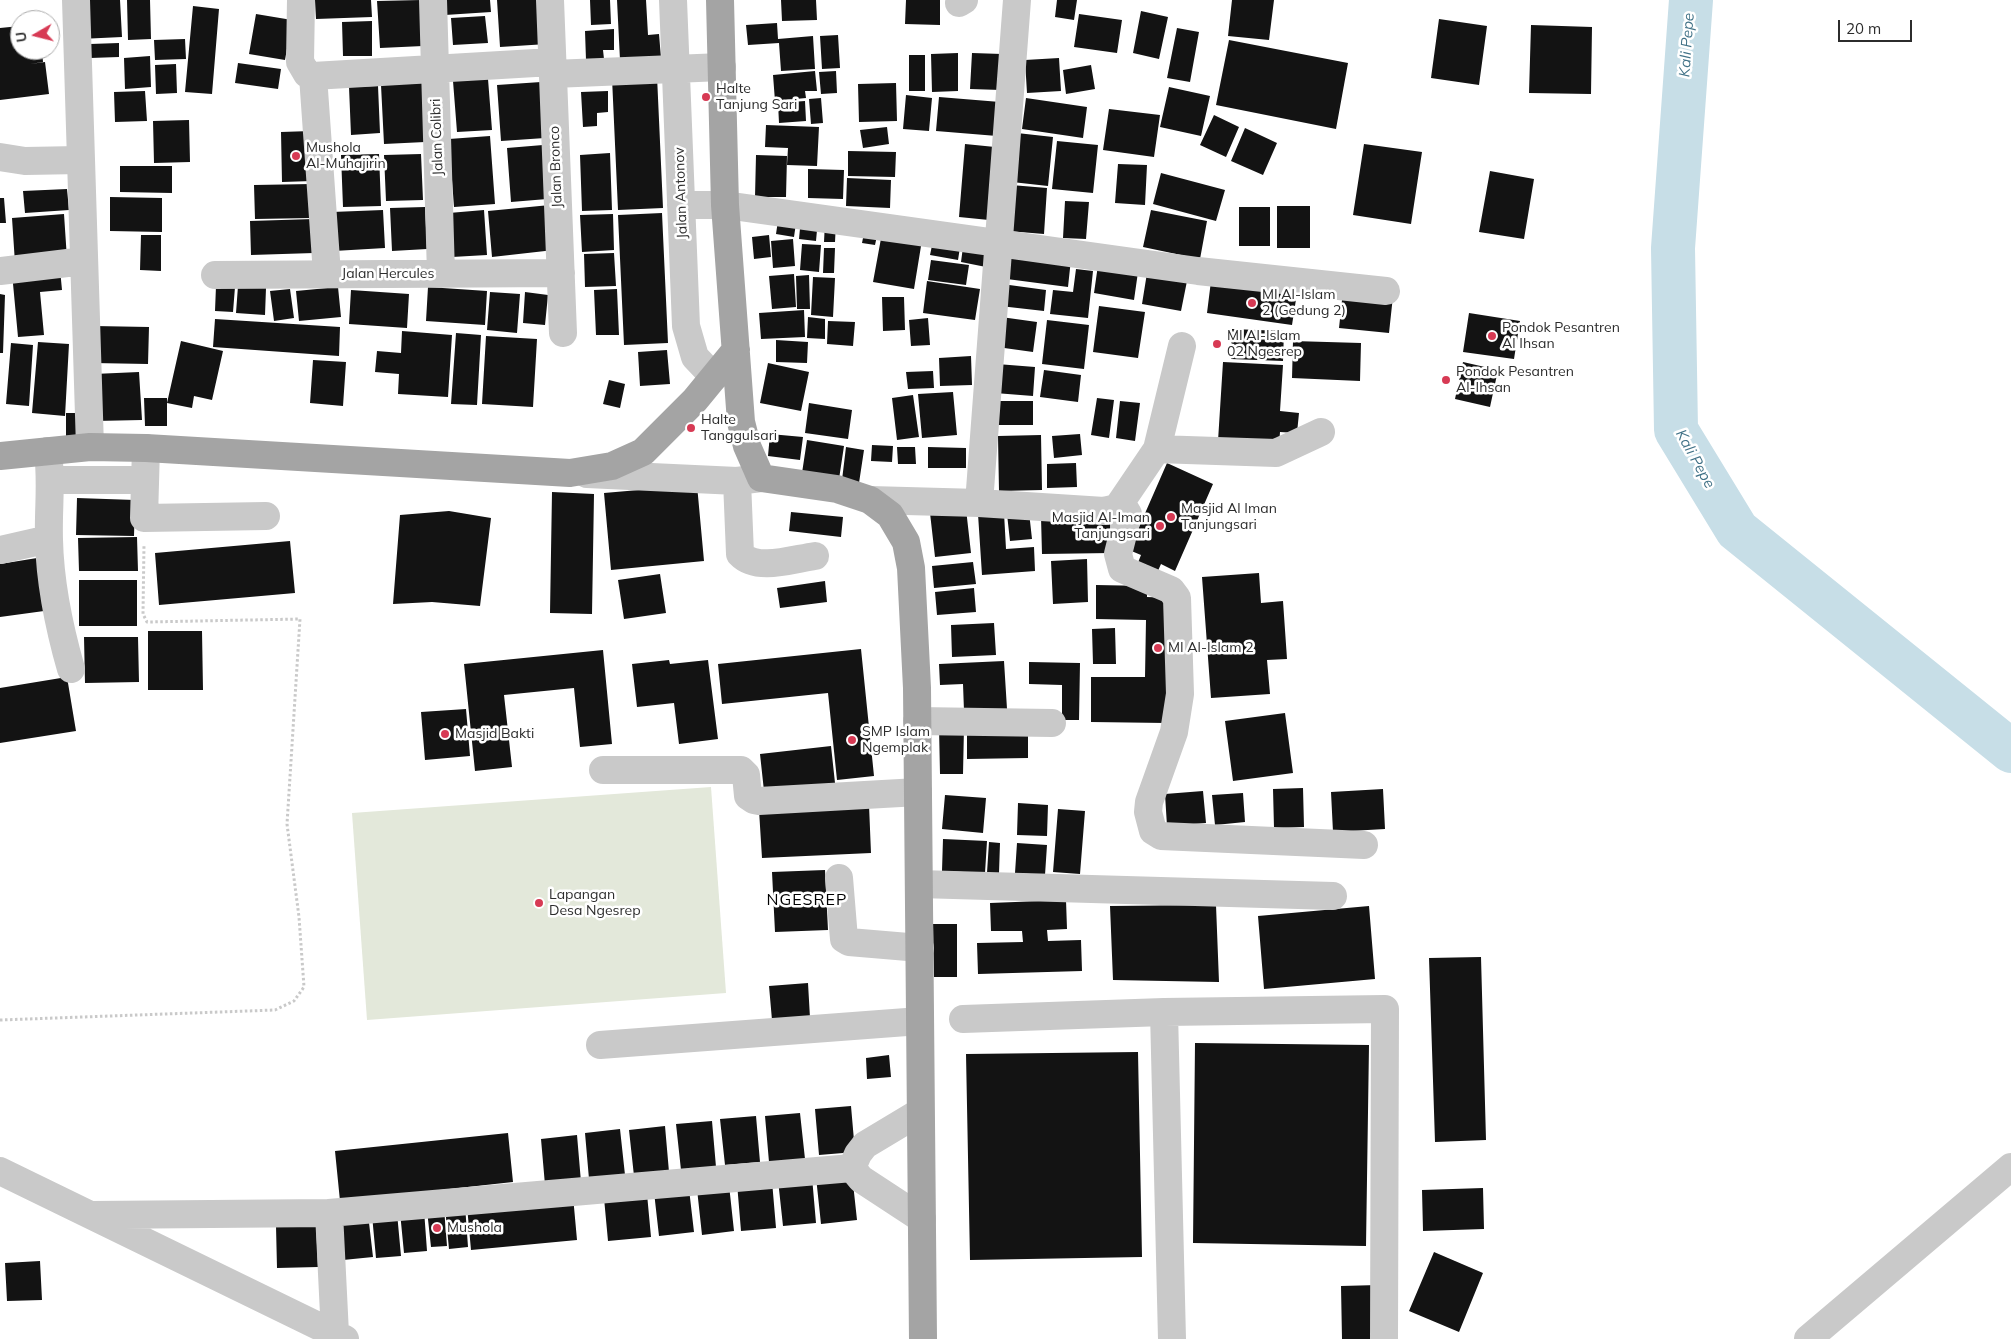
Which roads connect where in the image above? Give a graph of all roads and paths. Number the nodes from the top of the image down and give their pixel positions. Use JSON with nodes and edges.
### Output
{"nodes":[{"id":1,"x":76,"y":0,"type":"edge"},
{"id":2,"x":301,"y":0,"type":"edge"},
{"id":3,"x":432,"y":0,"type":"edge"},
{"id":4,"x":550,"y":0,"type":"edge"},
{"id":5,"x":673,"y":0,"type":"edge"},
{"id":6,"x":720,"y":0,"type":"edge"},
{"id":7,"x":1017,"y":0,"type":"edge"},
{"id":8,"x":552,"y":68,"type":"junction"},
{"id":9,"x":722,"y":68,"type":"junction"},
{"id":10,"x":676,"y":69,"type":"junction"},
{"id":11,"x":435,"y":70,"type":"junction"},
{"id":12,"x":313,"y":76,"type":"junction"},
{"id":13,"x":0,"y":157,"type":"edge"},
{"id":14,"x":80,"y":160,"type":"junction"},
{"id":15,"x":681,"y":205,"type":"junction"},
{"id":16,"x":725,"y":206,"type":"junction"},
{"id":17,"x":998,"y":244,"type":"junction"},
{"id":18,"x":84,"y":261,"type":"junction"},
{"id":19,"x":0,"y":271,"type":"edge"},
{"id":20,"x":561,"y":273,"type":"junction"},
{"id":21,"x":327,"y":274,"type":"junction"},
{"id":22,"x":441,"y":274,"type":"junction"},
{"id":23,"x":215,"y":275,"type":"dead end"},
{"id":24,"x":1386,"y":291,"type":"dead end"},
{"id":25,"x":563,"y":333,"type":"dead end"},
{"id":26,"x":1182,"y":346,"type":"dead end"},
{"id":27,"x":736,"y":350,"type":"junction"},
{"id":28,"x":714,"y":377,"type":"junction"},
{"id":29,"x":1321,"y":432,"type":"dead end"},
{"id":30,"x":90,"y":448,"type":"junction"},
{"id":31,"x":146,"y":448,"type":"junction"},
{"id":32,"x":1157,"y":449,"type":"junction"},
{"id":33,"x":48,"y":451,"type":"junction"},
{"id":34,"x":0,"y":456,"type":"edge"},
{"id":35,"x":570,"y":473,"type":"junction"},
{"id":36,"x":52,"y":480,"type":"junction"},
{"id":37,"x":145,"y":480,"type":"junction"},
{"id":38,"x":749,"y":480,"type":"junction"},
{"id":39,"x":870,"y":500,"type":"junction"},
{"id":40,"x":979,"y":503,"type":"junction"},
{"id":41,"x":1122,"y":504,"type":"junction"},
{"id":42,"x":266,"y":516,"type":"dead end"},
{"id":43,"x":144,"y":518,"type":"junction"},
{"id":44,"x":49,"y":539,"type":"junction"},
{"id":45,"x":0,"y":550,"type":"edge"},
{"id":46,"x":815,"y":556,"type":"dead end"},
{"id":47,"x":71,"y":669,"type":"dead end"},
{"id":48,"x":917,"y":721,"type":"junction"},
{"id":49,"x":1052,"y":723,"type":"dead end"},
{"id":50,"x":603,"y":770,"type":"dead end"},
{"id":51,"x":918,"y":792,"type":"junction"},
{"id":52,"x":1364,"y":845,"type":"dead end"},
{"id":53,"x":839,"y":878,"type":"dead end"},
{"id":54,"x":919,"y":884,"type":"junction"},
{"id":55,"x":1333,"y":896,"type":"dead end"},
{"id":56,"x":920,"y":948,"type":"junction"},
{"id":57,"x":1164,"y":1012,"type":"junction"},
{"id":58,"x":963,"y":1019,"type":"dead end"},
{"id":59,"x":0,"y":1020,"type":"edge"},
{"id":60,"x":920,"y":1021,"type":"junction"},
{"id":61,"x":600,"y":1045,"type":"dead end"},
{"id":62,"x":920,"y":1112,"type":"junction"},
{"id":63,"x":2011,"y":1167,"type":"edge"},
{"id":64,"x":852,"y":1168,"type":"junction"},
{"id":65,"x":0,"y":1171,"type":"edge"},
{"id":66,"x":329,"y":1213,"type":"junction"},
{"id":67,"x":86,"y":1215,"type":"junction"},
{"id":68,"x":922,"y":1219,"type":"junction"},
{"id":69,"x":340,"y":1336,"type":"edge"},
{"id":70,"x":923,"y":1339,"type":"edge"},
{"id":71,"x":1172,"y":1339,"type":"edge"},
{"id":72,"x":1384,"y":1339,"type":"edge"},
{"id":73,"x":1808,"y":1339,"type":"edge"}],
"edges":[{"from":1,"to":14,"type":"street"},
{"from":2,"to":12,"type":"street"},
{"from":3,"to":11,"type":"street","name":"Jalan Colibri"},
{"from":4,"to":8,"type":"street","name":"Jalan Bronco"},
{"from":5,"to":10,"type":"street","name":"Jalan Antonov"},
{"from":6,"to":9,"type":"main road"},
{"from":7,"to":17,"type":"street"},
{"from":8,"to":10,"type":"street"},
{"from":8,"to":11,"type":"street"},
{"from":8,"to":20,"type":"street","name":"Jalan Bronco"},
{"from":9,"to":10,"type":"street"},
{"from":9,"to":16,"type":"main road"},
{"from":10,"to":15,"type":"street","name":"Jalan Antonov"},
{"from":11,"to":12,"type":"street"},
{"from":11,"to":22,"type":"street","name":"Jalan Colibri"},
{"from":12,"to":21,"type":"street"},
{"from":13,"to":14,"type":"street"},
{"from":14,"to":18,"type":"street"},
{"from":15,"to":16,"type":"street"},
{"from":15,"to":28,"type":"street","name":"Jalan Antonov"},
{"from":16,"to":17,"type":"street"},
{"from":16,"to":27,"type":"main road"},
{"from":17,"to":24,"type":"street"},
{"from":17,"to":40,"type":"street"},
{"from":18,"to":19,"type":"street"},
{"from":18,"to":30,"type":"street"},
{"from":20,"to":22,"type":"street","name":"Jalan Hercules"},
{"from":20,"to":25,"type":"street","name":"Jalan Bronco"},
{"from":21,"to":22,"type":"street","name":"Jalan Hercules"},
{"from":21,"to":23,"type":"street","name":"Jalan Hercules"},
{"from":26,"to":32,"type":"street"},
{"from":27,"to":28,"type":"main road"},
{"from":27,"to":38,"type":"main road"},
{"from":28,"to":35,"type":"main road"},
{"from":29,"to":32,"type":"street"},
{"from":30,"to":31,"type":"main road"},
{"from":30,"to":33,"type":"main road"},
{"from":31,"to":35,"type":"main road"},
{"from":31,"to":37,"type":"street"},
{"from":32,"to":41,"type":"street"},
{"from":33,"to":34,"type":"main road"},
{"from":33,"to":36,"type":"street"},
{"from":35,"to":38,"type":"street"},
{"from":36,"to":37,"type":"street"},
{"from":36,"to":44,"type":"street"},
{"from":37,"to":43,"type":"street"},
{"from":38,"to":39,"type":"main road"},
{"from":38,"to":46,"type":"street"},
{"from":39,"to":40,"type":"street"},
{"from":39,"to":48,"type":"main road"},
{"from":40,"to":41,"type":"street"},
{"from":41,"to":52,"type":"street"},
{"from":42,"to":43,"type":"street"},
{"from":43,"to":59,"type":"path"},
{"from":44,"to":45,"type":"street"},
{"from":44,"to":47,"type":"street"},
{"from":48,"to":49,"type":"street"},
{"from":48,"to":51,"type":"main road"},
{"from":50,"to":51,"type":"street"},
{"from":51,"to":54,"type":"main road"},
{"from":53,"to":56,"type":"street"},
{"from":54,"to":55,"type":"street"},
{"from":54,"to":56,"type":"main road"},
{"from":56,"to":60,"type":"main road"},
{"from":57,"to":58,"type":"street"},
{"from":57,"to":71,"type":"street"},
{"from":57,"to":72,"type":"street"},
{"from":60,"to":61,"type":"street"},
{"from":60,"to":62,"type":"main road"},
{"from":62,"to":64,"type":"street"},
{"from":62,"to":68,"type":"main road"},
{"from":63,"to":73,"type":"street"},
{"from":64,"to":66,"type":"street"},
{"from":64,"to":68,"type":"street"},
{"from":65,"to":67,"type":"street"},
{"from":66,"to":67,"type":"street"},
{"from":66,"to":69,"type":"street"},
{"from":67,"to":69,"type":"street"},
{"from":68,"to":70,"type":"main road"}]}
